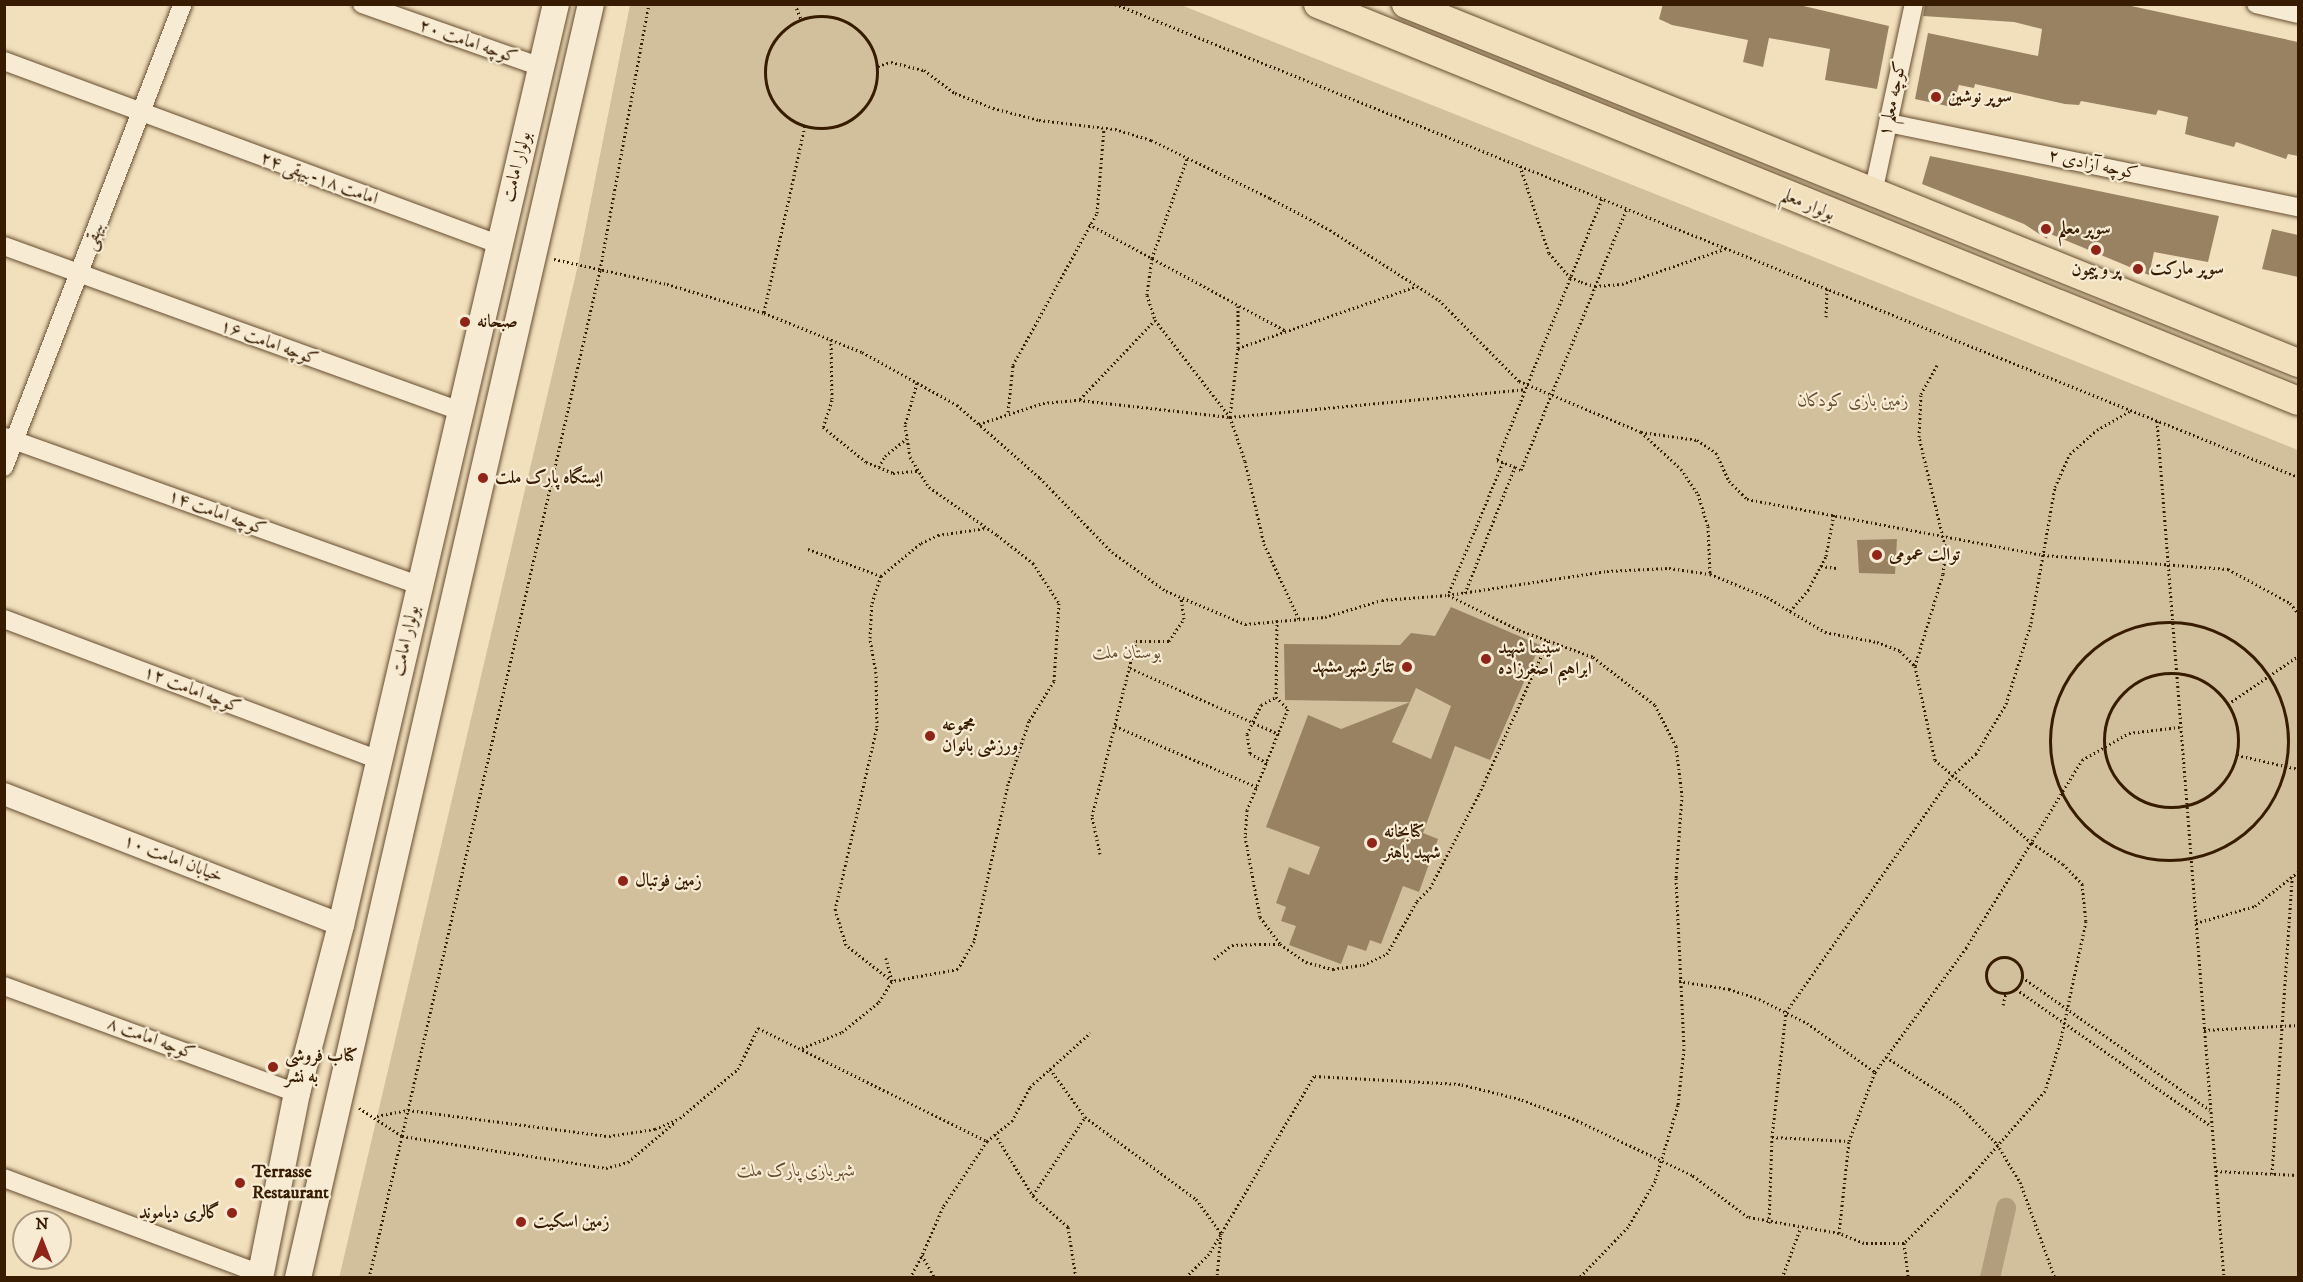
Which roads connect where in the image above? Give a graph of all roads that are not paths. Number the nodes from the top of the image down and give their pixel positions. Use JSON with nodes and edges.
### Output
{"nodes":[{"id":1,"x":183,"y":4,"type":"edge"},
{"id":2,"x":362,"y":4,"type":"edge"},
{"id":3,"x":556,"y":4,"type":"edge"},
{"id":4,"x":591,"y":4,"type":"edge"},
{"id":5,"x":1318,"y":4,"type":"edge"},
{"id":6,"x":1406,"y":4,"type":"edge"},
{"id":7,"x":1914,"y":4,"type":"edge"},
{"id":8,"x":2256,"y":4,"type":"edge"},
{"id":9,"x":2298,"y":14,"type":"edge"},
{"id":10,"x":4,"y":60,"type":"edge"},
{"id":11,"x":541,"y":67,"type":"junction"},
{"id":12,"x":141,"y":114,"type":"junction"},
{"id":13,"x":1888,"y":123,"type":"junction"},
{"id":14,"x":1873,"y":193,"type":"junction"},
{"id":15,"x":2298,"y":207,"type":"edge"},
{"id":16,"x":498,"y":244,"type":"junction"},
{"id":17,"x":4,"y":246,"type":"edge"},
{"id":18,"x":79,"y":275,"type":"junction"},
{"id":19,"x":2298,"y":363,"type":"edge"},
{"id":20,"x":2298,"y":401,"type":"edge"},
{"id":21,"x":460,"y":411,"type":"junction"},
{"id":22,"x":10,"y":438,"type":"edge"},
{"id":23,"x":4,"y":468,"type":"edge"},
{"id":24,"x":419,"y":585,"type":"junction"},
{"id":25,"x":4,"y":619,"type":"edge"},
{"id":26,"x":379,"y":760,"type":"junction"},
{"id":27,"x":4,"y":794,"type":"edge"},
{"id":28,"x":341,"y":925,"type":"junction"},
{"id":29,"x":4,"y":986,"type":"edge"},
{"id":30,"x":297,"y":1093,"type":"junction"},
{"id":31,"x":4,"y":1178,"type":"edge"},
{"id":32,"x":260,"y":1276,"type":"edge"},
{"id":33,"x":298,"y":1278,"type":"edge"}],
"edges":[{"from":1,"to":12,"type":"street","name":"بیهقی"},
{"from":2,"to":11,"type":"street","name":"کوچه امامت ۲۰"},
{"from":3,"to":11,"type":"main road","name":"بولوار امامت"},
{"from":4,"to":33,"type":"main road","name":"بولوار امامت"},
{"from":5,"to":20,"type":"main road","name":"بولوار معلم"},
{"from":6,"to":14,"type":"main road","name":"بولوار معلم"},
{"from":7,"to":13,"type":"street","name":"کوچه معلم ۱"},
{"from":8,"to":9,"type":"street"},
{"from":10,"to":12,"type":"street","name":"امامت ۱۸-بیهقی ۲۴"},
{"from":11,"to":16,"type":"main road","name":"بولوار امامت"},
{"from":12,"to":16,"type":"street","name":"امامت ۱۸-بیهقی ۲۴"},
{"from":12,"to":18,"type":"street","name":"بیهقی"},
{"from":13,"to":14,"type":"street","name":"کوچه معلم ۱"},
{"from":13,"to":15,"type":"street","name":"کوچه آزادی ۲"},
{"from":14,"to":19,"type":"main road","name":"بولوار معلم"},
{"from":16,"to":21,"type":"main road","name":"بولوار امامت"},
{"from":17,"to":18,"type":"street","name":"کوچه امامت ۱۶"},
{"from":18,"to":21,"type":"street","name":"کوچه امامت ۱۶"},
{"from":18,"to":22,"type":"street","name":"بیهقی"},
{"from":21,"to":24,"type":"main road","name":"بولوار امامت"},
{"from":22,"to":23,"type":"street","name":"بیهقی"},
{"from":22,"to":24,"type":"street","name":"کوچه امامت ۱۴"},
{"from":24,"to":26,"type":"main road","name":"بولوار امامت"},
{"from":25,"to":26,"type":"street","name":"کوچه امامت ۱۲"},
{"from":26,"to":28,"type":"main road","name":"بولوار امامت"},
{"from":27,"to":28,"type":"street","name":"خیابان امامت ۱۰"},
{"from":28,"to":30,"type":"main road","name":"بولوار امامت"},
{"from":29,"to":30,"type":"street","name":"کوچه امامت ۸"},
{"from":30,"to":32,"type":"main road","name":"بولوار امامت"},
{"from":31,"to":32,"type":"street"}]}
